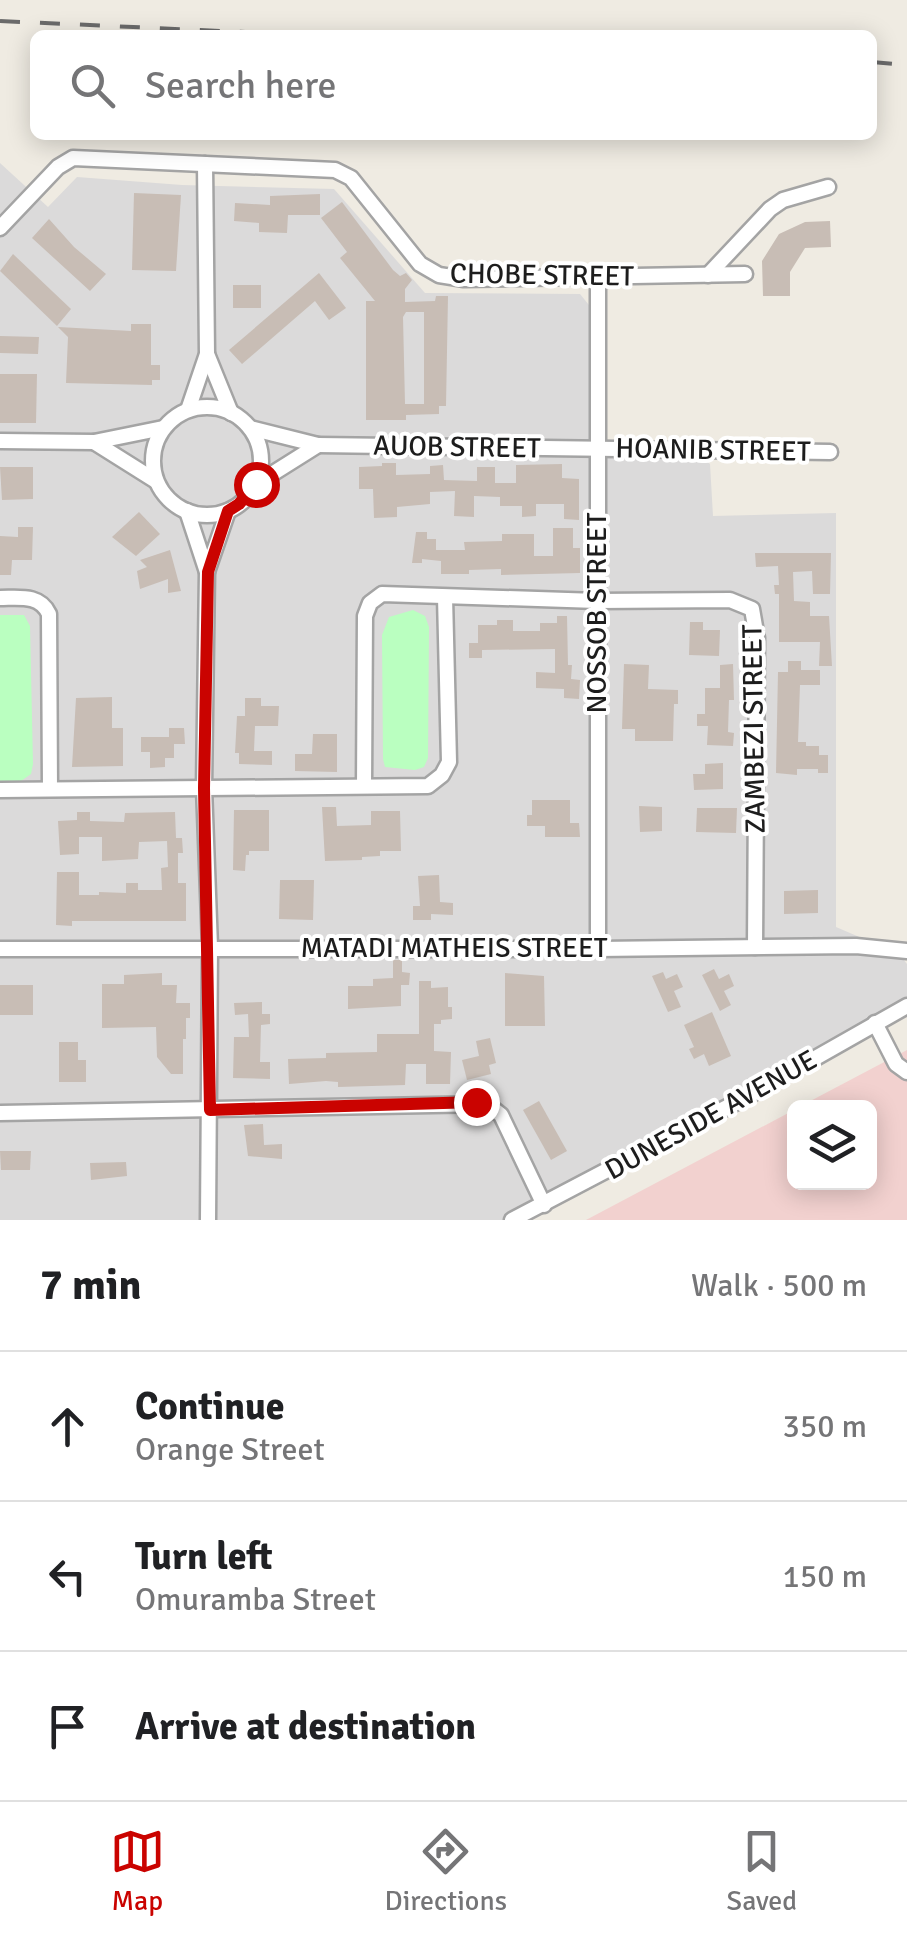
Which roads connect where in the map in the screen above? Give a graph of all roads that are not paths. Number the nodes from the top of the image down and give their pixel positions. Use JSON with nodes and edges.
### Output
{"nodes":[{"id":1,"x":206,"y":164,"type":"junction"},
{"id":2,"x":828,"y":187,"type":"dead end"},
{"id":3,"x":0,"y":228,"type":"edge"},
{"id":4,"x":745,"y":274,"type":"dead end"},
{"id":5,"x":708,"y":275,"type":"junction"},
{"id":6,"x":598,"y":277,"type":"junction"},
{"id":7,"x":208,"y":354,"type":"junction"},
{"id":8,"x":188,"y":410,"type":"junction"},
{"id":9,"x":232,"y":412,"type":"junction"},
{"id":10,"x":164,"y":428,"type":"junction"},
{"id":11,"x":250,"y":428,"type":"junction"},
{"id":12,"x":0,"y":441,"type":"edge"},
{"id":13,"x":94,"y":442,"type":"junction"},
{"id":14,"x":318,"y":445,"type":"junction"},
{"id":15,"x":596,"y":448,"type":"junction"},
{"id":16,"x":830,"y":452,"type":"dead end"},
{"id":17,"x":156,"y":480,"type":"junction"},
{"id":18,"x":256,"y":484,"type":"junction"},
{"id":19,"x":228,"y":511,"type":"junction"},
{"id":20,"x":187,"y":512,"type":"junction"},
{"id":21,"x":208,"y":572,"type":"junction"},
{"id":22,"x":445,"y":597,"type":"junction"},
{"id":23,"x":0,"y":598,"type":"edge"},
{"id":24,"x":597,"y":601,"type":"junction"},
{"id":25,"x":364,"y":786,"type":"junction"},
{"id":26,"x":204,"y":788,"type":"junction"},
{"id":27,"x":50,"y":789,"type":"junction"},
{"id":28,"x":0,"y":790,"type":"edge"},
{"id":29,"x":210,"y":947,"type":"junction"},
{"id":30,"x":756,"y":947,"type":"junction"},
{"id":31,"x":0,"y":949,"type":"edge"},
{"id":32,"x":598,"y":950,"type":"junction"},
{"id":33,"x":907,"y":951,"type":"edge"},
{"id":34,"x":907,"y":1006,"type":"edge"},
{"id":35,"x":875,"y":1024,"type":"junction"},
{"id":36,"x":907,"y":1072,"type":"edge"},
{"id":37,"x":210,"y":1110,"type":"junction"},
{"id":38,"x":0,"y":1113,"type":"edge"},
{"id":39,"x":544,"y":1205,"type":"junction"},
{"id":40,"x":208,"y":1220,"type":"edge"},
{"id":41,"x":512,"y":1220,"type":"edge"}],
"edges":[{"from":1,"to":3,"type":"street","name":"CHOBE STREET"},
{"from":1,"to":6,"type":"street","name":"CHOBE STREET"},
{"from":1,"to":7,"type":"street"},
{"from":2,"to":5,"type":"street"},
{"from":4,"to":5,"type":"street","name":"CHOBE STREET"},
{"from":5,"to":6,"type":"street","name":"CHOBE STREET"},
{"from":6,"to":15,"type":"street","name":"NOSSOB STREET"},
{"from":7,"to":8,"type":"street"},
{"from":7,"to":9,"type":"street"},
{"from":8,"to":9,"type":"street"},
{"from":8,"to":10,"type":"street"},
{"from":9,"to":11,"type":"street"},
{"from":10,"to":13,"type":"street"},
{"from":10,"to":17,"type":"street"},
{"from":11,"to":14,"type":"street","name":"AUOB STREET"},
{"from":11,"to":18,"type":"street"},
{"from":12,"to":13,"type":"street"},
{"from":13,"to":17,"type":"street"},
{"from":14,"to":15,"type":"street","name":"AUOB STREET"},
{"from":14,"to":18,"type":"street"},
{"from":15,"to":16,"type":"street","name":"HOANIB STREET"},
{"from":15,"to":24,"type":"street","name":"NOSSOB STREET"},
{"from":17,"to":20,"type":"street"},
{"from":18,"to":19,"type":"street"},
{"from":19,"to":20,"type":"street"},
{"from":19,"to":21,"type":"street"},
{"from":20,"to":21,"type":"street"},
{"from":21,"to":26,"type":"street"},
{"from":22,"to":24,"type":"street"},
{"from":22,"to":25,"type":"street"},
{"from":22,"to":25,"type":"street"},
{"from":23,"to":27,"type":"street"},
{"from":24,"to":30,"type":"street","name":"ZAMBEZI STREET"},
{"from":24,"to":32,"type":"street","name":"NOSSOB STREET"},
{"from":25,"to":26,"type":"street"},
{"from":26,"to":27,"type":"street"},
{"from":26,"to":29,"type":"street"},
{"from":27,"to":28,"type":"street"},
{"from":29,"to":31,"type":"street","name":"MATADI MATHEIS STREET"},
{"from":29,"to":32,"type":"street","name":"MATADI MATHEIS STREET"},
{"from":29,"to":37,"type":"street"},
{"from":30,"to":32,"type":"street","name":"MATADI MATHEIS STREET"},
{"from":30,"to":33,"type":"street","name":"MATADI MATHEIS STREET"},
{"from":34,"to":35,"type":"street","name":"DUNESIDE AVENUE"},
{"from":35,"to":36,"type":"street"},
{"from":35,"to":39,"type":"street","name":"DUNESIDE AVENUE"},
{"from":37,"to":38,"type":"street"},
{"from":37,"to":39,"type":"street"},
{"from":37,"to":40,"type":"street"},
{"from":39,"to":41,"type":"street","name":"DUNESIDE AVENUE"}]}
